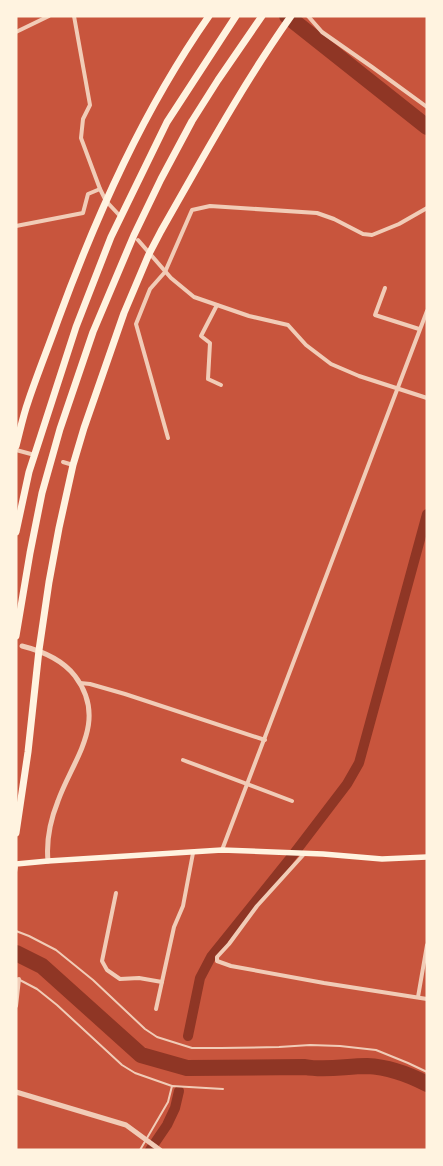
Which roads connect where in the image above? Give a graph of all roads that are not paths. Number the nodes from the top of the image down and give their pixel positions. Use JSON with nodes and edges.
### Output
{"nodes":[{"id":1,"x":49,"y":16,"type":"edge"},
{"id":2,"x":74,"y":16,"type":"edge"},
{"id":3,"x":209,"y":16,"type":"edge"},
{"id":4,"x":236,"y":16,"type":"edge"},
{"id":5,"x":291,"y":16,"type":"edge"},
{"id":6,"x":308,"y":16,"type":"edge"},
{"id":7,"x":260,"y":18,"type":"edge"},
{"id":8,"x":16,"y":32,"type":"edge"},
{"id":9,"x":427,"y":108,"type":"edge"},
{"id":10,"x":100,"y":189,"type":"junction"},
{"id":11,"x":106,"y":201,"type":"junction"},
{"id":12,"x":427,"y":208,"type":"edge"},
{"id":13,"x":120,"y":216,"type":"dead end"},
{"id":14,"x":16,"y":226,"type":"edge"},
{"id":15,"x":138,"y":240,"type":"dead end"},
{"id":16,"x":149,"y":254,"type":"junction"},
{"id":17,"x":165,"y":272,"type":"junction"},
{"id":18,"x":385,"y":288,"type":"dead end"},
{"id":19,"x":217,"y":306,"type":"junction"},
{"id":20,"x":427,"y":310,"type":"edge"},
{"id":21,"x":419,"y":329,"type":"junction"},
{"id":22,"x":221,"y":385,"type":"dead end"},
{"id":23,"x":396,"y":389,"type":"junction"},
{"id":24,"x":427,"y":398,"type":"edge"},
{"id":25,"x":168,"y":438,"type":"dead end"},
{"id":26,"x":16,"y":448,"type":"edge"},
{"id":27,"x":31,"y":454,"type":"dead end"},
{"id":28,"x":63,"y":462,"type":"dead end"},
{"id":29,"x":73,"y":465,"type":"junction"},
{"id":30,"x":16,"y":532,"type":"edge"},
{"id":31,"x":16,"y":636,"type":"edge"},
{"id":32,"x":22,"y":646,"type":"dead end"},
{"id":33,"x":39,"y":650,"type":"junction"},
{"id":34,"x":80,"y":683,"type":"junction"},
{"id":35,"x":264,"y":740,"type":"junction"},
{"id":36,"x":183,"y":760,"type":"dead end"},
{"id":37,"x":248,"y":784,"type":"junction"},
{"id":38,"x":292,"y":801,"type":"dead end"},
{"id":39,"x":16,"y":833,"type":"edge"},
{"id":40,"x":222,"y":850,"type":"junction"},
{"id":41,"x":193,"y":852,"type":"junction"},
{"id":42,"x":304,"y":853,"type":"junction"},
{"id":43,"x":427,"y":857,"type":"edge"},
{"id":44,"x":48,"y":861,"type":"junction"},
{"id":45,"x":17,"y":864,"type":"edge"},
{"id":46,"x":16,"y":872,"type":"edge"},
{"id":47,"x":116,"y":893,"type":"dead end"},
{"id":48,"x":16,"y":931,"type":"edge"},
{"id":49,"x":427,"y":945,"type":"edge"},
{"id":50,"x":17,"y":979,"type":"edge"},
{"id":51,"x":162,"y":982,"type":"junction"},
{"id":52,"x":418,"y":997,"type":"junction"},
{"id":53,"x":427,"y":999,"type":"edge"},
{"id":54,"x":16,"y":1006,"type":"edge"},
{"id":55,"x":156,"y":1009,"type":"dead end"},
{"id":56,"x":427,"y":1072,"type":"edge"},
{"id":57,"x":172,"y":1086,"type":"junction"},
{"id":58,"x":223,"y":1089,"type":"dead end"},
{"id":59,"x":16,"y":1092,"type":"edge"},
{"id":60,"x":148,"y":1140,"type":"junction"},
{"id":61,"x":140,"y":1150,"type":"edge"},
{"id":62,"x":160,"y":1150,"type":"edge"}],
"edges":[{"from":1,"to":8,"type":"street"},
{"from":2,"to":10,"type":"street"},
{"from":3,"to":11,"type":"highway"},
{"from":4,"to":30,"type":"highway"},
{"from":5,"to":16,"type":"highway"},
{"from":6,"to":9,"type":"street"},
{"from":7,"to":31,"type":"highway"},
{"from":10,"to":11,"type":"street"},
{"from":10,"to":14,"type":"street"},
{"from":11,"to":13,"type":"street"},
{"from":11,"to":26,"type":"highway"},
{"from":12,"to":17,"type":"street"},
{"from":15,"to":16,"type":"street"},
{"from":16,"to":17,"type":"street"},
{"from":16,"to":29,"type":"highway"},
{"from":17,"to":19,"type":"street"},
{"from":17,"to":25,"type":"street"},
{"from":18,"to":21,"type":"street"},
{"from":19,"to":22,"type":"street"},
{"from":19,"to":23,"type":"street"},
{"from":20,"to":21,"type":"street"},
{"from":21,"to":23,"type":"street"},
{"from":23,"to":24,"type":"street"},
{"from":23,"to":35,"type":"street"},
{"from":26,"to":27,"type":"street"},
{"from":28,"to":29,"type":"street"},
{"from":29,"to":33,"type":"highway"},
{"from":32,"to":33,"type":"street"},
{"from":33,"to":34,"type":"street"},
{"from":33,"to":39,"type":"highway"},
{"from":34,"to":35,"type":"street"},
{"from":34,"to":44,"type":"street"},
{"from":35,"to":37,"type":"street"},
{"from":36,"to":37,"type":"street"},
{"from":37,"to":38,"type":"street"},
{"from":37,"to":40,"type":"street"},
{"from":40,"to":41,"type":"main road"},
{"from":40,"to":42,"type":"main road"},
{"from":41,"to":44,"type":"main road"},
{"from":41,"to":51,"type":"street"},
{"from":42,"to":43,"type":"main road"},
{"from":42,"to":52,"type":"street"},
{"from":44,"to":45,"type":"main road"},
{"from":45,"to":46,"type":"lane"},
{"from":47,"to":51,"type":"street"},
{"from":48,"to":56,"type":"lane"},
{"from":49,"to":52,"type":"street"},
{"from":50,"to":54,"type":"street"},
{"from":50,"to":57,"type":"lane"},
{"from":51,"to":55,"type":"street"},
{"from":52,"to":53,"type":"street"},
{"from":57,"to":58,"type":"lane"},
{"from":57,"to":60,"type":"lane"},
{"from":59,"to":60,"type":"street"},
{"from":60,"to":61,"type":"lane"},
{"from":60,"to":62,"type":"street"}]}
